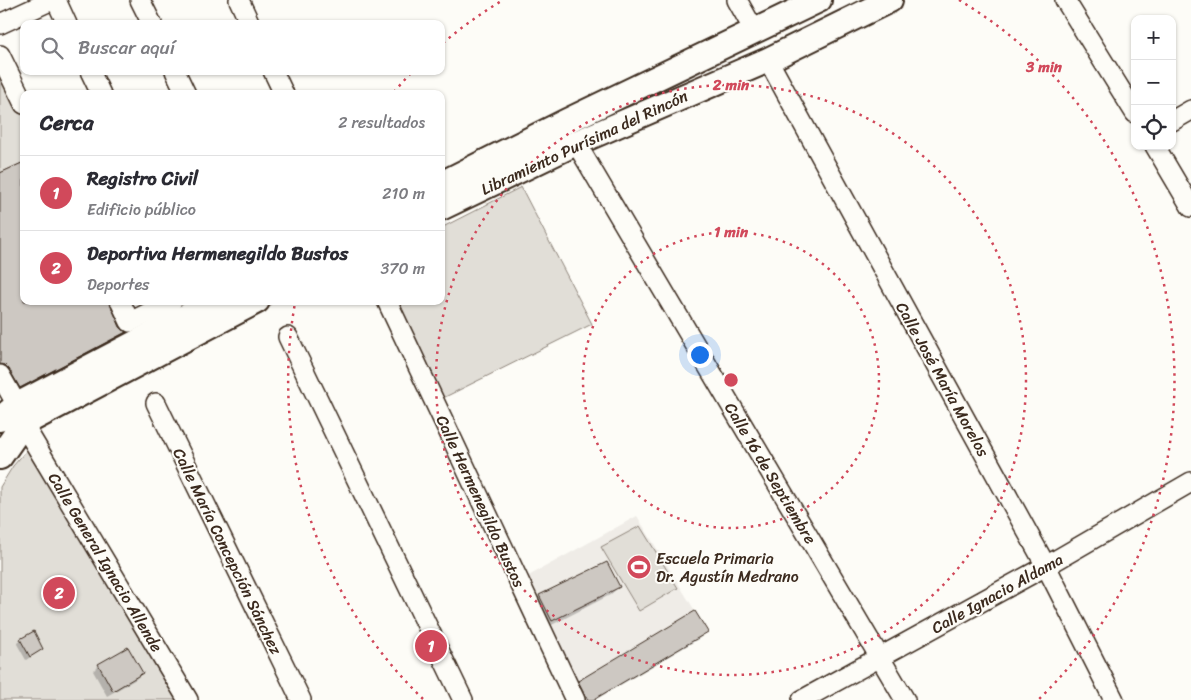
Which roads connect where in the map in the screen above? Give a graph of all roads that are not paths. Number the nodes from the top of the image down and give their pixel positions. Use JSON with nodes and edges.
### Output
{"nodes":[{"id":1,"x":54,"y":0,"type":"edge"},
{"id":2,"x":140,"y":0,"type":"edge"},
{"id":3,"x":239,"y":0,"type":"edge"},
{"id":4,"x":737,"y":0,"type":"edge"},
{"id":5,"x":819,"y":0,"type":"edge"},
{"id":6,"x":890,"y":0,"type":"edge"},
{"id":7,"x":1065,"y":0,"type":"edge"},
{"id":8,"x":65,"y":20,"type":"edge"},
{"id":9,"x":150,"y":20,"type":"edge"},
{"id":10,"x":248,"y":20,"type":"edge"},
{"id":11,"x":0,"y":24,"type":"edge"},
{"id":12,"x":755,"y":32,"type":"junction"},
{"id":13,"x":0,"y":55,"type":"edge"},
{"id":14,"x":768,"y":60,"type":"junction"},
{"id":15,"x":92,"y":75,"type":"edge"},
{"id":16,"x":177,"y":75,"type":"edge"},
{"id":17,"x":275,"y":75,"type":"edge"},
{"id":18,"x":99,"y":90,"type":"edge"},
{"id":19,"x":184,"y":90,"type":"edge"},
{"id":20,"x":282,"y":90,"type":"edge"},
{"id":21,"x":20,"y":96,"type":"edge"},
{"id":22,"x":1131,"y":107,"type":"edge"},
{"id":23,"x":1191,"y":110,"type":"edge"},
{"id":24,"x":1176,"y":119,"type":"edge"},
{"id":25,"x":576,"y":143,"type":"junction"},
{"id":26,"x":1157,"y":150,"type":"edge"},
{"id":27,"x":445,"y":182,"type":"edge"},
{"id":28,"x":445,"y":206,"type":"edge"},
{"id":29,"x":1191,"y":207,"type":"edge"},
{"id":30,"x":122,"y":305,"type":"edge"},
{"id":31,"x":164,"y":305,"type":"edge"},
{"id":32,"x":208,"y":305,"type":"edge"},
{"id":33,"x":248,"y":305,"type":"edge"},
{"id":34,"x":389,"y":305,"type":"edge"},
{"id":35,"x":288,"y":337,"type":"dead end"},
{"id":36,"x":0,"y":375,"type":"edge"},
{"id":37,"x":156,"y":403,"type":"dead end"},
{"id":38,"x":8,"y":416,"type":"edge"},
{"id":39,"x":0,"y":457,"type":"edge"},
{"id":40,"x":1191,"y":482,"type":"edge"},
{"id":41,"x":1046,"y":566,"type":"junction"},
{"id":42,"x":880,"y":658,"type":"junction"},
{"id":43,"x":188,"y":700,"type":"edge"},
{"id":44,"x":300,"y":700,"type":"edge"},
{"id":45,"x":463,"y":700,"type":"edge"},
{"id":46,"x":576,"y":700,"type":"edge"},
{"id":47,"x":802,"y":700,"type":"edge"},
{"id":48,"x":905,"y":700,"type":"edge"},
{"id":49,"x":1114,"y":700,"type":"edge"}],
"edges":[{"from":1,"to":8,"type":"street"},
{"from":1,"to":11,"type":"street"},
{"from":2,"to":9,"type":"street"},
{"from":3,"to":10,"type":"street"},
{"from":4,"to":12,"type":"street"},
{"from":5,"to":12,"type":"main road","name":"Libramiento Purísima del Rincón"},
{"from":6,"to":14,"type":"main road","name":"Libramiento Purísima del Rincón"},
{"from":7,"to":22,"type":"street"},
{"from":12,"to":27,"type":"main road","name":"Libramiento Purísima del Rincón"},
{"from":13,"to":21,"type":"street"},
{"from":14,"to":25,"type":"main road","name":"Libramiento Purísima del Rincón"},
{"from":14,"to":41,"type":"street","name":"Calle José María Morelos"},
{"from":15,"to":18,"type":"street"},
{"from":16,"to":19,"type":"street"},
{"from":17,"to":20,"type":"street"},
{"from":23,"to":24,"type":"street"},
{"from":25,"to":28,"type":"main road","name":"Libramiento Purísima del Rincón"},
{"from":25,"to":42,"type":"street","name":"Calle 16 de Septiembre"},
{"from":26,"to":29,"type":"street"},
{"from":30,"to":31,"type":"street"},
{"from":32,"to":38,"type":"main road"},
{"from":33,"to":38,"type":"main road"},
{"from":34,"to":46,"type":"street","name":"Calle Hermenegildo Bustos"},
{"from":35,"to":45,"type":"street"},
{"from":36,"to":38,"type":"street","name":"Calle General Ignacio Allende"},
{"from":37,"to":44,"type":"street","name":"Calle María Concepción Sánchez"},
{"from":38,"to":39,"type":"main road"},
{"from":38,"to":43,"type":"street","name":"Calle General Ignacio Allende"},
{"from":40,"to":41,"type":"street","name":"Calle Ignacio Aldama"},
{"from":41,"to":42,"type":"street","name":"Calle Ignacio Aldama"},
{"from":41,"to":49,"type":"street","name":"Calle José María Morelos"},
{"from":42,"to":47,"type":"street","name":"Calle Ignacio Aldama"},
{"from":42,"to":48,"type":"street","name":"Calle 16 de Septiembre"}]}
